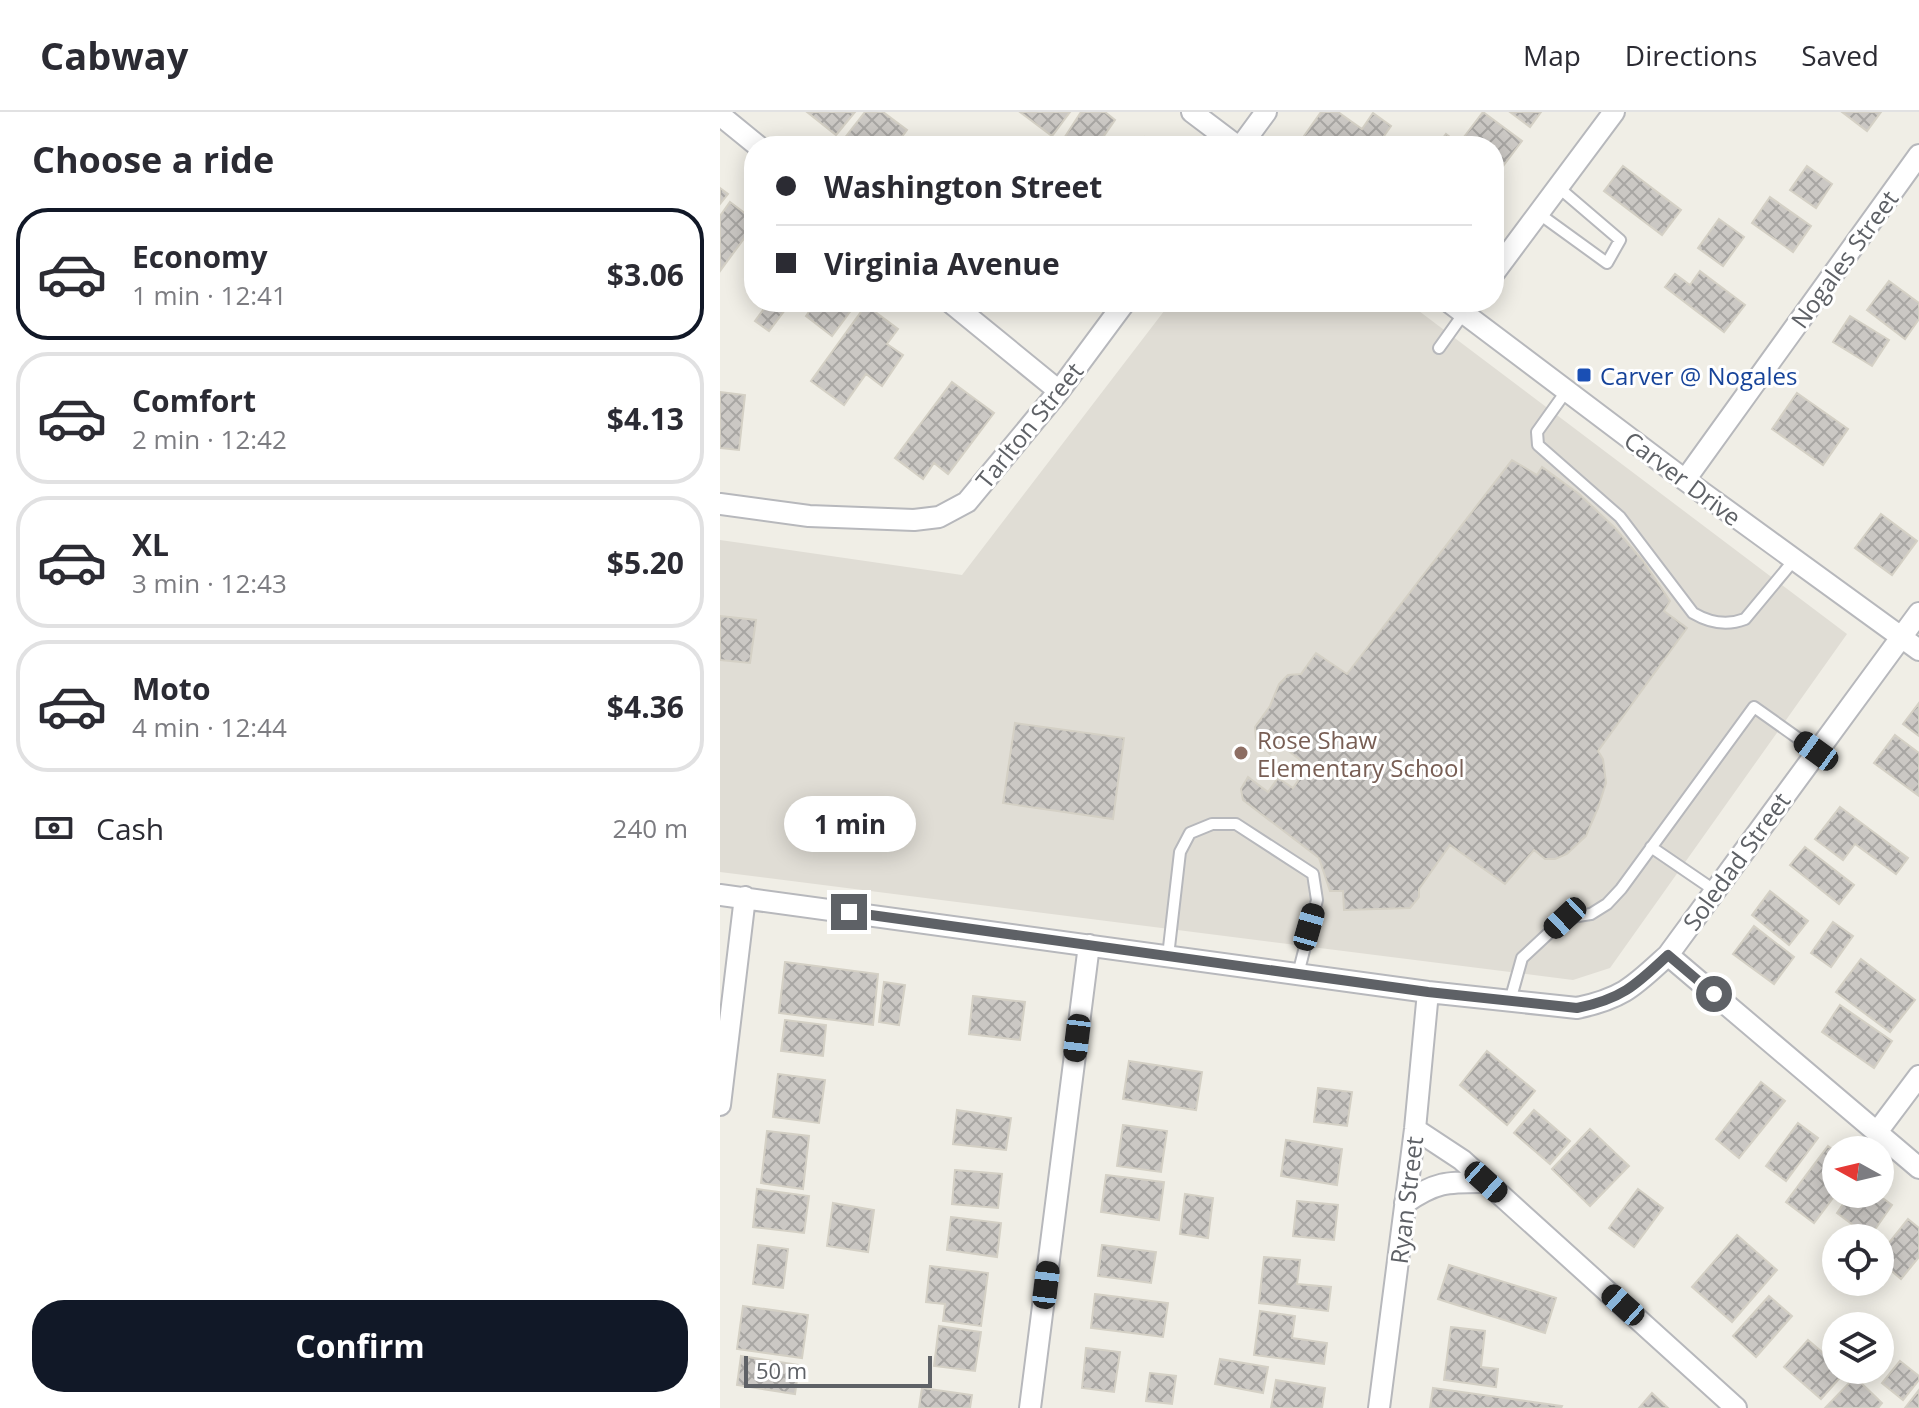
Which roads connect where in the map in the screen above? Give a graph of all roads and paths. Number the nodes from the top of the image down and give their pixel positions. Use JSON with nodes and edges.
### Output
{"nodes":[{"id":1,"x":1192,"y":112,"type":"edge"},
{"id":2,"x":1266,"y":112,"type":"edge"},
{"id":3,"x":1614,"y":112,"type":"edge"},
{"id":4,"x":720,"y":115,"type":"edge"},
{"id":5,"x":746,"y":136,"type":"edge"},
{"id":6,"x":1225,"y":136,"type":"edge"},
{"id":7,"x":1247,"y":136,"type":"edge"},
{"id":8,"x":1919,"y":155,"type":"edge"},
{"id":9,"x":1558,"y":187,"type":"junction"},
{"id":10,"x":1538,"y":213,"type":"junction"},
{"id":11,"x":1504,"y":259,"type":"edge"},
{"id":12,"x":962,"y":312,"type":"edge"},
{"id":13,"x":1118,"y":312,"type":"edge"},
{"id":14,"x":1459,"y":312,"type":"edge"},
{"id":15,"x":1470,"y":312,"type":"edge"},
{"id":16,"x":1439,"y":348,"type":"dead end"},
{"id":17,"x":1567,"y":390,"type":"junction"},
{"id":18,"x":1059,"y":391,"type":"junction"},
{"id":19,"x":1685,"y":480,"type":"junction"},
{"id":20,"x":720,"y":504,"type":"edge"},
{"id":21,"x":1794,"y":560,"type":"junction"},
{"id":22,"x":1919,"y":613,"type":"edge"},
{"id":23,"x":1901,"y":637,"type":"junction"},
{"id":24,"x":1919,"y":650,"type":"edge"},
{"id":25,"x":1816,"y":751,"type":"junction"},
{"id":26,"x":1651,"y":847,"type":"junction"},
{"id":27,"x":1714,"y":890,"type":"junction"},
{"id":28,"x":720,"y":895,"type":"edge"},
{"id":29,"x":745,"y":897,"type":"junction"},
{"id":30,"x":1089,"y":945,"type":"junction"},
{"id":31,"x":1668,"y":955,"type":"junction"},
{"id":32,"x":1168,"y":956,"type":"junction"},
{"id":33,"x":1298,"y":974,"type":"junction"},
{"id":34,"x":1428,"y":992,"type":"junction"},
{"id":35,"x":1510,"y":1001,"type":"junction"},
{"id":36,"x":1919,"y":1076,"type":"edge"},
{"id":37,"x":720,"y":1105,"type":"edge"},
{"id":38,"x":1415,"y":1129,"type":"junction"},
{"id":39,"x":1877,"y":1132,"type":"junction"},
{"id":40,"x":1919,"y":1168,"type":"edge"},
{"id":41,"x":1486,"y":1182,"type":"junction"},
{"id":42,"x":1405,"y":1203,"type":"junction"},
{"id":43,"x":1030,"y":1408,"type":"edge"},
{"id":44,"x":1379,"y":1408,"type":"edge"},
{"id":45,"x":1736,"y":1408,"type":"edge"}],
"edges":[{"from":1,"to":6,"type":"street"},
{"from":2,"to":7,"type":"street"},
{"from":3,"to":9,"type":"street"},
{"from":4,"to":5,"type":"street"},
{"from":8,"to":19,"type":"street","name":"Nogales Street"},
{"from":9,"to":10,"type":"street"},
{"from":9,"to":10,"type":"lane"},
{"from":10,"to":11,"type":"street"},
{"from":12,"to":18,"type":"street"},
{"from":13,"to":18,"type":"street","name":"Tarlton Street"},
{"from":14,"to":16,"type":"lane"},
{"from":15,"to":17,"type":"street","name":"Carver Drive"},
{"from":17,"to":19,"type":"street","name":"Carver Drive"},
{"from":17,"to":21,"type":"lane"},
{"from":18,"to":20,"type":"street","name":"Tarlton Street"},
{"from":19,"to":21,"type":"street","name":"Carver Drive"},
{"from":21,"to":23,"type":"street","name":"Carver Drive"},
{"from":22,"to":23,"type":"street","name":"Soledad Street"},
{"from":23,"to":24,"type":"street","name":"Carver Drive"},
{"from":23,"to":25,"type":"street","name":"Soledad Street"},
{"from":25,"to":26,"type":"lane"},
{"from":25,"to":27,"type":"street","name":"Soledad Street"},
{"from":26,"to":27,"type":"lane"},
{"from":26,"to":35,"type":"lane"},
{"from":27,"to":31,"type":"street","name":"Soledad Street"},
{"from":28,"to":29,"type":"street","name":"Soledad Street"},
{"from":29,"to":30,"type":"street","name":"Soledad Street"},
{"from":29,"to":37,"type":"street"},
{"from":30,"to":32,"type":"street","name":"Soledad Street"},
{"from":30,"to":43,"type":"street"},
{"from":31,"to":35,"type":"street","name":"Soledad Street"},
{"from":31,"to":39,"type":"street"},
{"from":32,"to":33,"type":"street","name":"Soledad Street"},
{"from":32,"to":33,"type":"lane"},
{"from":33,"to":34,"type":"street","name":"Soledad Street"},
{"from":34,"to":35,"type":"street","name":"Soledad Street"},
{"from":34,"to":38,"type":"street","name":"Ryan Street"},
{"from":36,"to":39,"type":"street"},
{"from":38,"to":41,"type":"street"},
{"from":38,"to":42,"type":"street","name":"Ryan Street"},
{"from":39,"to":40,"type":"street"},
{"from":41,"to":42,"type":"street"},
{"from":41,"to":45,"type":"street"},
{"from":42,"to":44,"type":"street","name":"Ryan Street"}]}
